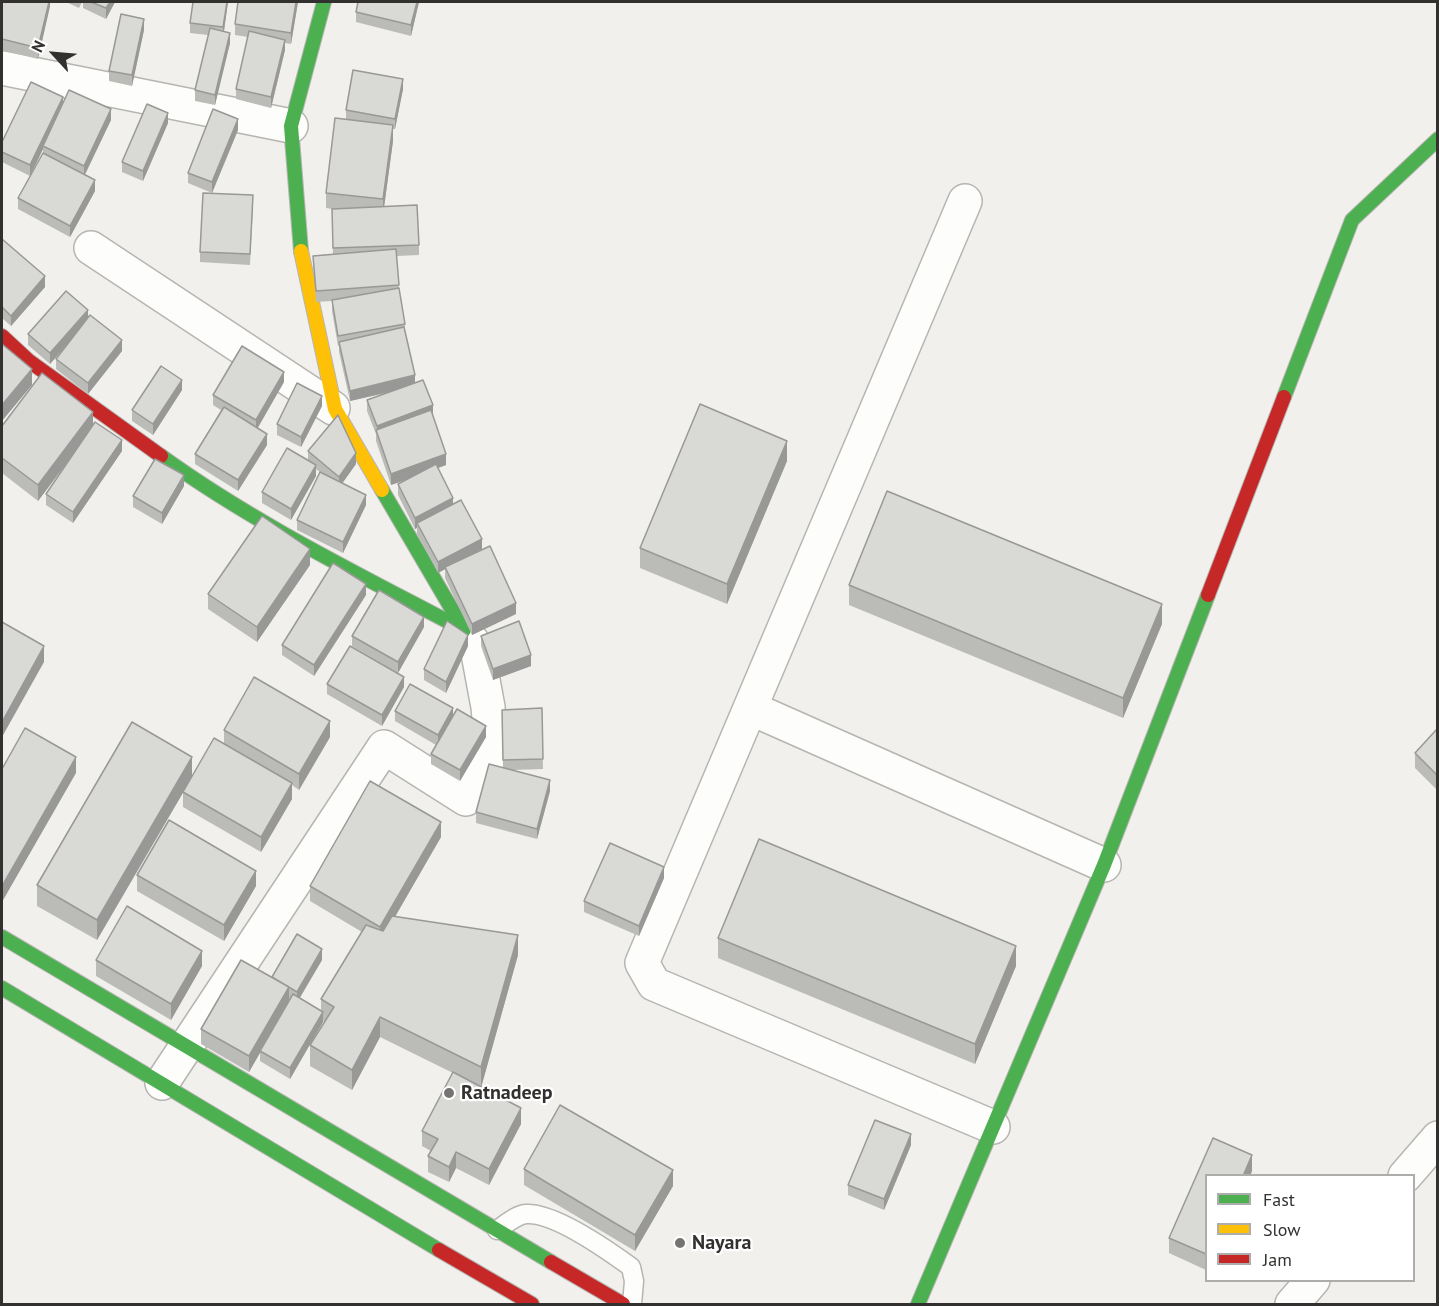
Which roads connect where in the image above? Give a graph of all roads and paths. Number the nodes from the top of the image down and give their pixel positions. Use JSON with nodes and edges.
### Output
{"nodes":[{"id":1,"x":324,"y":2,"type":"edge"},
{"id":2,"x":2,"y":68,"type":"edge"},
{"id":3,"x":291,"y":126,"type":"junction"},
{"id":4,"x":1437,"y":139,"type":"edge"},
{"id":5,"x":965,"y":201,"type":"dead end"},
{"id":6,"x":91,"y":248,"type":"dead end"},
{"id":7,"x":2,"y":336,"type":"edge"},
{"id":8,"x":335,"y":409,"type":"junction"},
{"id":9,"x":464,"y":630,"type":"junction"},
{"id":10,"x":750,"y":708,"type":"junction"},
{"id":11,"x":1104,"y":865,"type":"junction"},
{"id":12,"x":2,"y":937,"type":"edge"},
{"id":13,"x":2,"y":988,"type":"edge"},
{"id":14,"x":185,"y":1046,"type":"junction"},
{"id":15,"x":162,"y":1083,"type":"junction"},
{"id":16,"x":993,"y":1127,"type":"junction"},
{"id":17,"x":1437,"y":1138,"type":"edge"},
{"id":18,"x":1407,"y":1174,"type":"edge"},
{"id":19,"x":497,"y":1230,"type":"junction"},
{"id":20,"x":1312,"y":1282,"type":"edge"},
{"id":21,"x":531,"y":1305,"type":"edge"},
{"id":22,"x":623,"y":1305,"type":"edge"},
{"id":23,"x":632,"y":1305,"type":"edge"},
{"id":24,"x":918,"y":1305,"type":"edge"},
{"id":25,"x":1292,"y":1305,"type":"edge"}],
"edges":[{"from":1,"to":3,"type":"main road"},
{"from":2,"to":3,"type":"street"},
{"from":3,"to":8,"type":"main road"},
{"from":4,"to":11,"type":"main road"},
{"from":5,"to":10,"type":"street"},
{"from":6,"to":8,"type":"street"},
{"from":7,"to":9,"type":"main road"},
{"from":8,"to":9,"type":"main road"},
{"from":9,"to":14,"type":"street"},
{"from":10,"to":11,"type":"street"},
{"from":10,"to":16,"type":"street"},
{"from":11,"to":16,"type":"main road"},
{"from":12,"to":14,"type":"main road"},
{"from":13,"to":15,"type":"main road"},
{"from":14,"to":15,"type":"street"},
{"from":14,"to":19,"type":"main road"},
{"from":15,"to":21,"type":"main road"},
{"from":16,"to":24,"type":"main road"},
{"from":17,"to":18,"type":"street"},
{"from":19,"to":22,"type":"main road"},
{"from":19,"to":23,"type":"lane"},
{"from":20,"to":25,"type":"street"}]}
